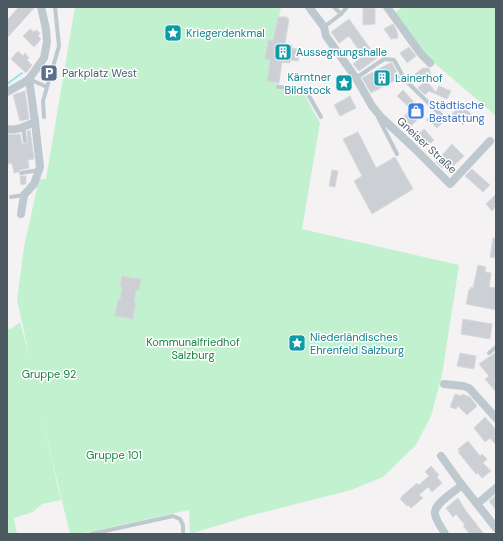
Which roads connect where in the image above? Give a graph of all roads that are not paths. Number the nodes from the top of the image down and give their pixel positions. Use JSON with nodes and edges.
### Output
{"nodes":[{"id":1,"x":41,"y":7,"type":"edge"},
{"id":2,"x":55,"y":7,"type":"edge"},
{"id":3,"x":309,"y":7,"type":"edge"},
{"id":4,"x":334,"y":7,"type":"edge"},
{"id":5,"x":347,"y":7,"type":"edge"},
{"id":6,"x":387,"y":7,"type":"edge"},
{"id":7,"x":341,"y":14,"type":"junction"},
{"id":8,"x":324,"y":27,"type":"junction"},
{"id":9,"x":45,"y":53,"type":"junction"},
{"id":10,"x":55,"y":59,"type":"junction"},
{"id":11,"x":430,"y":63,"type":"dead end"},
{"id":12,"x":29,"y":78,"type":"junction"},
{"id":13,"x":356,"y":78,"type":"junction"},
{"id":14,"x":47,"y":86,"type":"junction"},
{"id":15,"x":278,"y":87,"type":"dead end"},
{"id":16,"x":7,"y":92,"type":"edge"},
{"id":17,"x":365,"y":94,"type":"junction"},
{"id":18,"x":441,"y":115,"type":"dead end"},
{"id":19,"x":44,"y":117,"type":"dead end"},
{"id":20,"x":321,"y":117,"type":"dead end"},
{"id":21,"x":35,"y":122,"type":"junction"},
{"id":22,"x":23,"y":127,"type":"junction"},
{"id":23,"x":7,"y":129,"type":"edge"},
{"id":24,"x":25,"y":141,"type":"dead end"},
{"id":25,"x":490,"y":141,"type":"dead end"},
{"id":26,"x":397,"y":154,"type":"dead end"},
{"id":27,"x":39,"y":170,"type":"junction"},
{"id":28,"x":21,"y":173,"type":"dead end"},
{"id":29,"x":24,"y":196,"type":"junction"},
{"id":30,"x":11,"y":198,"type":"dead end"},
{"id":31,"x":20,"y":214,"type":"dead end"},
{"id":32,"x":496,"y":347,"type":"edge"},
{"id":33,"x":489,"y":353,"type":"dead end"},
{"id":34,"x":444,"y":384,"type":"dead end"},
{"id":35,"x":496,"y":418,"type":"edge"},
{"id":36,"x":441,"y":456,"type":"dead end"},
{"id":37,"x":462,"y":485,"type":"junction"},
{"id":38,"x":496,"y":488,"type":"edge"},
{"id":39,"x":477,"y":504,"type":"junction"},
{"id":40,"x":496,"y":528,"type":"edge"},
{"id":41,"x":91,"y":534,"type":"edge"},
{"id":42,"x":183,"y":534,"type":"edge"},
{"id":43,"x":445,"y":534,"type":"edge"}],
"edges":[{"from":1,"to":9,"type":"street"},
{"from":2,"to":10,"type":"lane"},
{"from":3,"to":8,"type":"street","name":"Gneiser Straße"},
{"from":4,"to":7,"type":"lane"},
{"from":5,"to":7,"type":"lane"},
{"from":6,"to":11,"type":"street"},
{"from":7,"to":8,"type":"lane"},
{"from":8,"to":13,"type":"street","name":"Gneiser Straße"},
{"from":9,"to":10,"type":"lane"},
{"from":9,"to":12,"type":"street"},
{"from":10,"to":14,"type":"lane"},
{"from":12,"to":14,"type":"lane"},
{"from":12,"to":16,"type":"street"},
{"from":12,"to":21,"type":"street"},
{"from":13,"to":17,"type":"street","name":"Gneiser Straße"},
{"from":13,"to":18,"type":"lane"},
{"from":14,"to":19,"type":"lane"},
{"from":15,"to":20,"type":"lane"},
{"from":17,"to":25,"type":"street","name":"Gneiser Straße"},
{"from":17,"to":26,"type":"lane"},
{"from":21,"to":22,"type":"street"},
{"from":21,"to":27,"type":"street"},
{"from":22,"to":23,"type":"street"},
{"from":22,"to":24,"type":"lane"},
{"from":27,"to":28,"type":"lane"},
{"from":27,"to":29,"type":"street"},
{"from":29,"to":30,"type":"lane"},
{"from":29,"to":31,"type":"street"},
{"from":32,"to":33,"type":"lane"},
{"from":34,"to":35,"type":"street"},
{"from":36,"to":37,"type":"street"},
{"from":37,"to":39,"type":"street"},
{"from":37,"to":43,"type":"street"},
{"from":38,"to":39,"type":"street"},
{"from":39,"to":40,"type":"street"},
{"from":41,"to":42,"type":"lane"}]}
